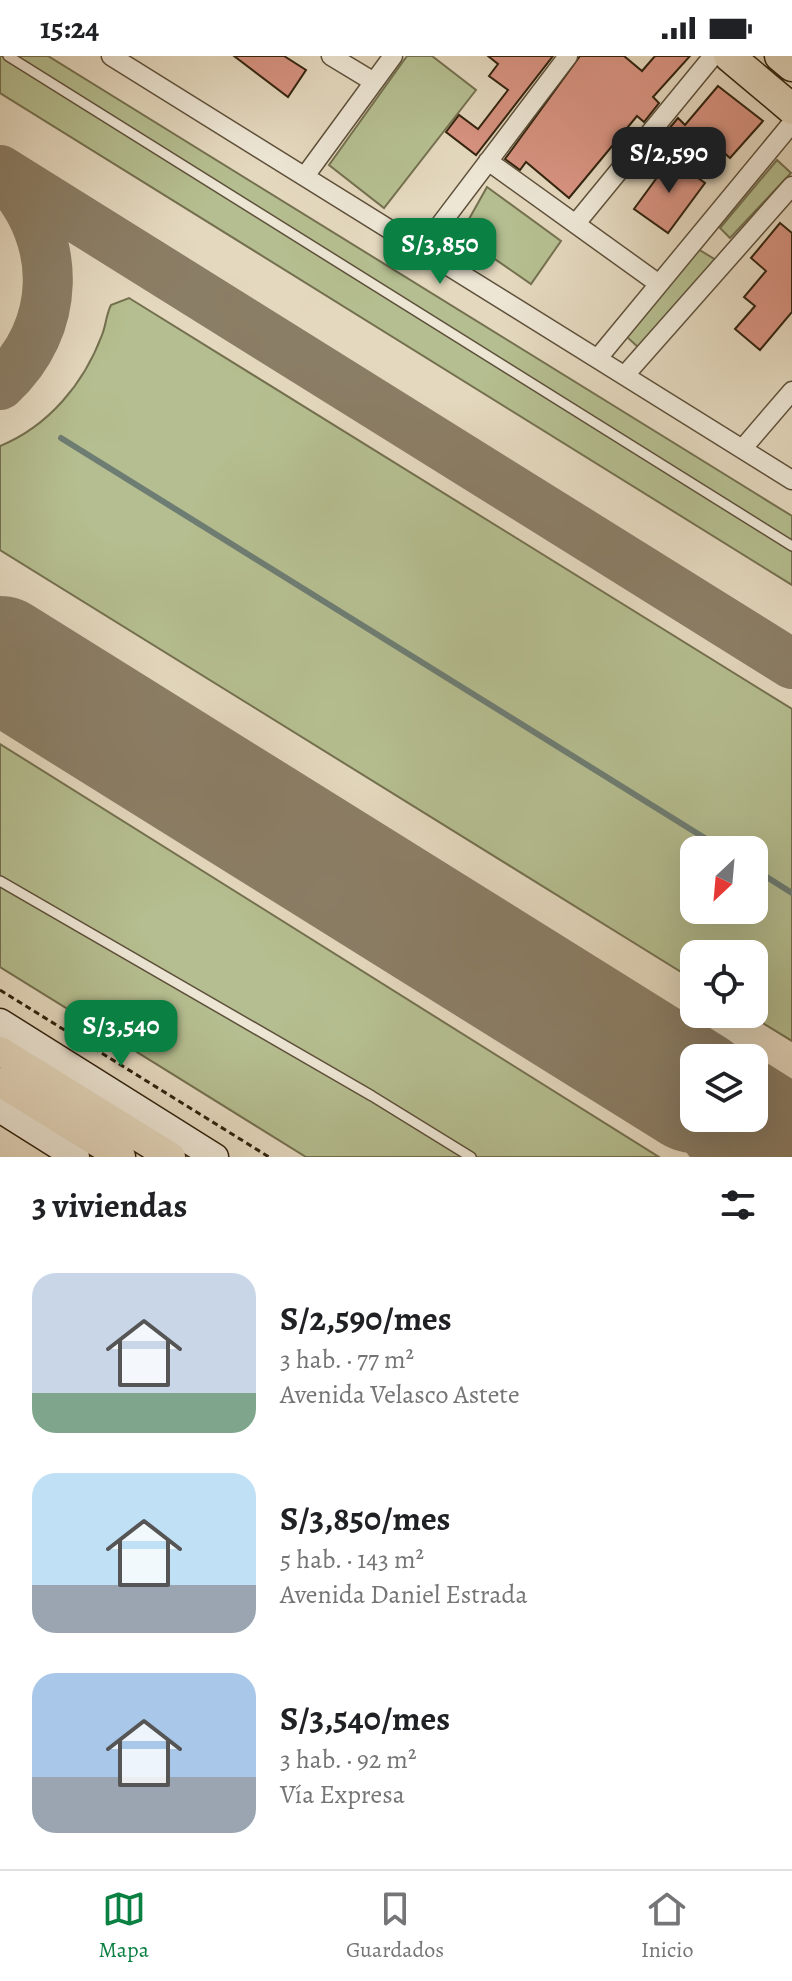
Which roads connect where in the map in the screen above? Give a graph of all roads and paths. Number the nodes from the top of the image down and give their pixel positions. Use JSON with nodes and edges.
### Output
{"nodes":[{"id":1,"x":8,"y":56,"type":"edge"},
{"id":2,"x":111,"y":56,"type":"edge"},
{"id":3,"x":331,"y":56,"type":"edge"},
{"id":4,"x":393,"y":56,"type":"edge"},
{"id":5,"x":568,"y":56,"type":"edge"},
{"id":6,"x":713,"y":56,"type":"edge"},
{"id":7,"x":729,"y":56,"type":"edge"},
{"id":8,"x":780,"y":56,"type":"edge"},
{"id":9,"x":792,"y":66,"type":"edge"},
{"id":10,"x":374,"y":82,"type":"junction"},
{"id":11,"x":792,"y":109,"type":"edge"},
{"id":12,"x":792,"y":123,"type":"edge"},
{"id":13,"x":488,"y":161,"type":"junction"},
{"id":14,"x":305,"y":176,"type":"junction"},
{"id":15,"x":792,"y":186,"type":"edge"},
{"id":16,"x":577,"y":222,"type":"junction"},
{"id":17,"x":421,"y":250,"type":"junction"},
{"id":18,"x":659,"y":284,"type":"junction"},
{"id":19,"x":598,"y":358,"type":"junction"},
{"id":20,"x":625,"y":375,"type":"junction"},
{"id":21,"x":792,"y":391,"type":"edge"},
{"id":22,"x":743,"y":448,"type":"junction"},
{"id":23,"x":792,"y":480,"type":"edge"},
{"id":24,"x":792,"y":546,"type":"edge"},
{"id":25,"x":0,"y":881,"type":"edge"},
{"id":26,"x":0,"y":990,"type":"edge"},
{"id":27,"x":0,"y":1022,"type":"edge"},
{"id":28,"x":0,"y":1051,"type":"edge"},
{"id":29,"x":0,"y":1082,"type":"edge"},
{"id":30,"x":0,"y":1109,"type":"edge"},
{"id":31,"x":76,"y":1157,"type":"edge"},
{"id":32,"x":121,"y":1157,"type":"edge"},
{"id":33,"x":171,"y":1157,"type":"edge"},
{"id":34,"x":215,"y":1157,"type":"edge"},
{"id":35,"x":269,"y":1157,"type":"edge"},
{"id":36,"x":471,"y":1157,"type":"edge"}],
"edges":[{"from":1,"to":24,"type":"lane"},
{"from":2,"to":14,"type":"street"},
{"from":3,"to":10,"type":"street"},
{"from":4,"to":10,"type":"street"},
{"from":5,"to":13,"type":"street"},
{"from":6,"to":16,"type":"street"},
{"from":7,"to":11,"type":"highway"},
{"from":8,"to":9,"type":"highway"},
{"from":10,"to":14,"type":"street"},
{"from":12,"to":18,"type":"street"},
{"from":13,"to":16,"type":"street"},
{"from":13,"to":17,"type":"street"},
{"from":14,"to":17,"type":"street"},
{"from":15,"to":20,"type":"street"},
{"from":16,"to":18,"type":"street"},
{"from":17,"to":19,"type":"street"},
{"from":18,"to":19,"type":"street"},
{"from":19,"to":20,"type":"street"},
{"from":20,"to":22,"type":"street"},
{"from":21,"to":22,"type":"street"},
{"from":22,"to":23,"type":"street"},
{"from":25,"to":36,"type":"lane"},
{"from":26,"to":35,"type":"path"},
{"from":27,"to":34,"type":"main road"},
{"from":28,"to":33,"type":"main road"},
{"from":29,"to":32,"type":"main road"},
{"from":30,"to":31,"type":"main road"}]}
